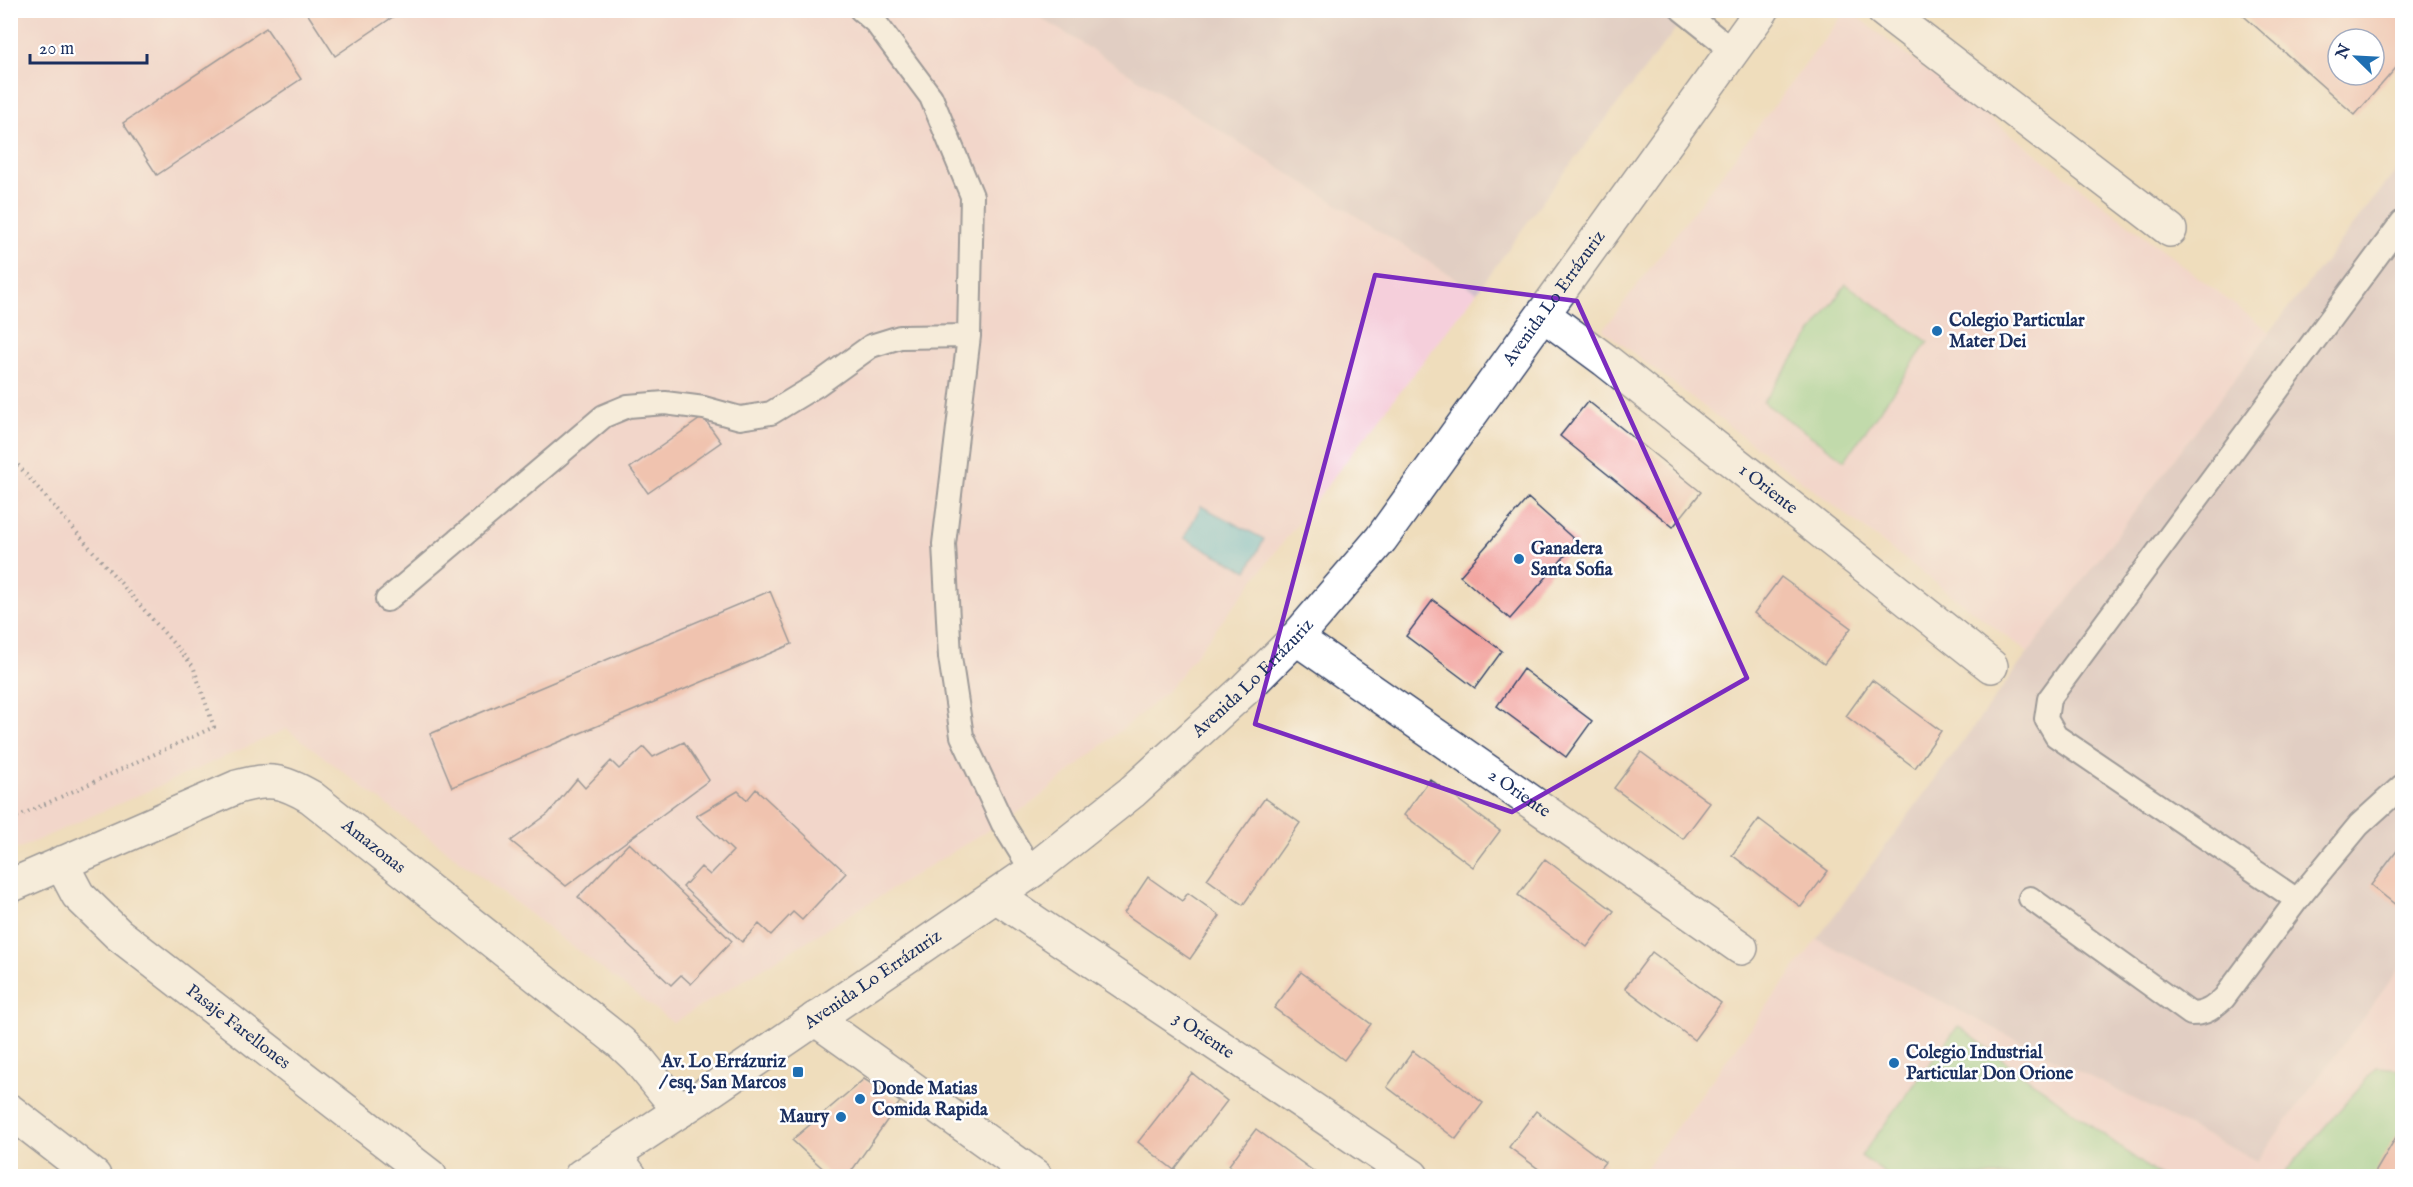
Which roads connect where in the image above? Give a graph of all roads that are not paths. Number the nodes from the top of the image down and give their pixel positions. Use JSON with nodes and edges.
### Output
{"nodes":[{"id":1,"x":861,"y":10,"type":"edge"},
{"id":2,"x":1682,"y":10,"type":"edge"},
{"id":3,"x":1762,"y":10,"type":"edge"},
{"id":4,"x":1882,"y":10,"type":"edge"},
{"id":5,"x":1732,"y":50,"type":"junction"},
{"id":6,"x":2403,"y":222,"type":"edge"},
{"id":7,"x":2170,"y":230,"type":"dead end"},
{"id":8,"x":1544,"y":315,"type":"junction"},
{"id":9,"x":969,"y":336,"type":"junction"},
{"id":10,"x":387,"y":600,"type":"dead end"},
{"id":11,"x":1296,"y":638,"type":"junction"},
{"id":12,"x":1990,"y":666,"type":"dead end"},
{"id":13,"x":2403,"y":786,"type":"edge"},
{"id":14,"x":61,"y":863,"type":"junction"},
{"id":15,"x":1032,"y":871,"type":"junction"},
{"id":16,"x":10,"y":886,"type":"edge"},
{"id":17,"x":996,"y":896,"type":"junction"},
{"id":18,"x":2030,"y":898,"type":"dead end"},
{"id":19,"x":2297,"y":900,"type":"junction"},
{"id":20,"x":1741,"y":948,"type":"dead end"},
{"id":21,"x":815,"y":1019,"type":"junction"},
{"id":22,"x":10,"y":1111,"type":"edge"},
{"id":23,"x":680,"y":1111,"type":"junction"},
{"id":24,"x":622,"y":1165,"type":"edge"},
{"id":25,"x":94,"y":1176,"type":"edge"},
{"id":26,"x":430,"y":1176,"type":"edge"},
{"id":27,"x":581,"y":1176,"type":"edge"},
{"id":28,"x":1035,"y":1176,"type":"edge"},
{"id":29,"x":1412,"y":1176,"type":"edge"}],
"edges":[{"from":1,"to":9,"type":"lane"},
{"from":2,"to":5,"type":"lane"},
{"from":3,"to":5,"type":"street","name":"Avenida Lo Errázuriz"},
{"from":4,"to":7,"type":"street"},
{"from":5,"to":8,"type":"street","name":"Avenida Lo Errázuriz"},
{"from":6,"to":19,"type":"lane"},
{"from":8,"to":11,"type":"street","name":"Avenida Lo Errázuriz"},
{"from":8,"to":12,"type":"street","name":"1 Oriente"},
{"from":9,"to":10,"type":"lane"},
{"from":9,"to":15,"type":"lane"},
{"from":11,"to":15,"type":"street","name":"Avenida Lo Errázuriz"},
{"from":11,"to":20,"type":"street","name":"2 Oriente"},
{"from":13,"to":19,"type":"lane"},
{"from":14,"to":16,"type":"street","name":"Amazonas"},
{"from":14,"to":23,"type":"street","name":"Amazonas"},
{"from":14,"to":26,"type":"street","name":"Pasaje Farellones"},
{"from":15,"to":17,"type":"street","name":"Avenida Lo Errázuriz"},
{"from":17,"to":21,"type":"street","name":"Avenida Lo Errázuriz"},
{"from":17,"to":29,"type":"street","name":"3 Oriente"},
{"from":18,"to":19,"type":"lane"},
{"from":21,"to":23,"type":"street","name":"Avenida Lo Errázuriz"},
{"from":21,"to":28,"type":"street"},
{"from":22,"to":25,"type":"street"},
{"from":23,"to":24,"type":"street","name":"Avenida Lo Errázuriz"},
{"from":24,"to":27,"type":"street","name":"Avenida Lo Errázuriz"}]}
